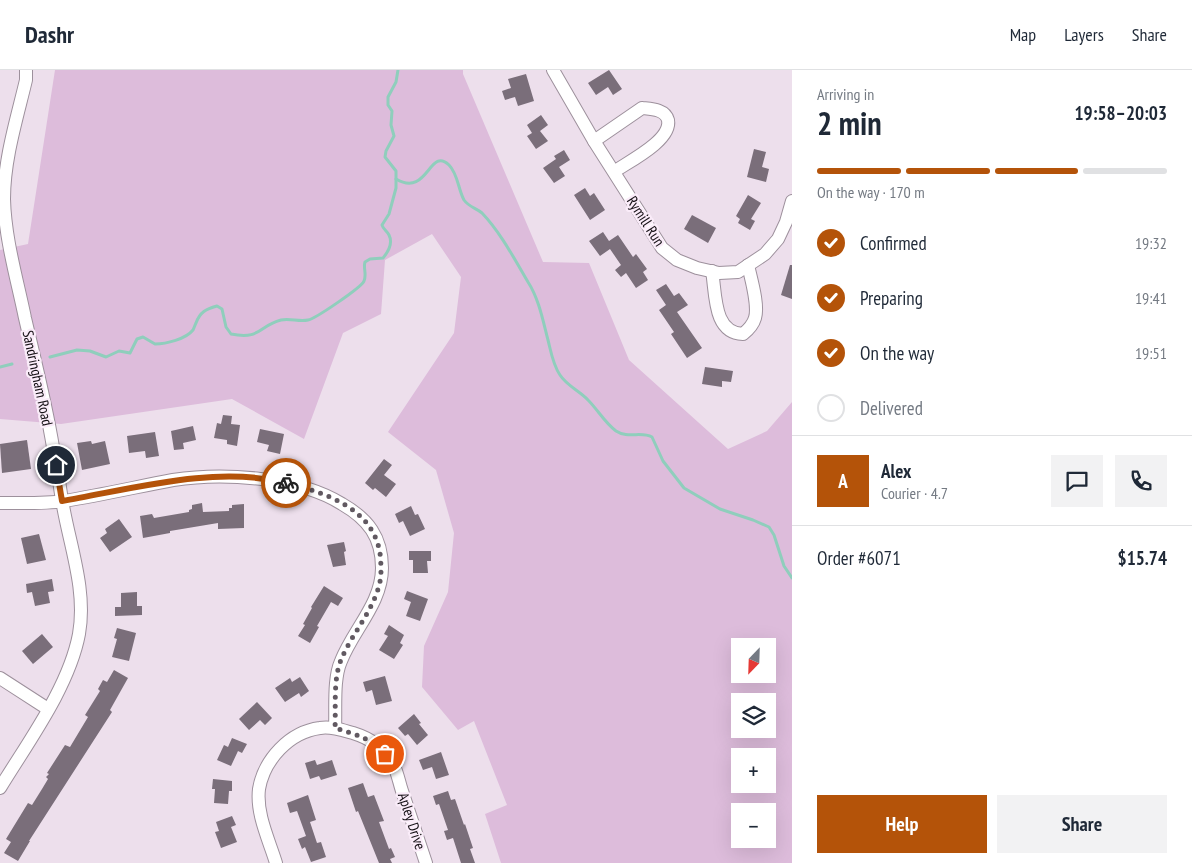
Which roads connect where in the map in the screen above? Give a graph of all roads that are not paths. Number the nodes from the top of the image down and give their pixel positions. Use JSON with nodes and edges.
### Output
{"nodes":[{"id":1,"x":26,"y":70,"type":"edge"},
{"id":2,"x":553,"y":70,"type":"edge"},
{"id":3,"x":594,"y":141,"type":"junction"},
{"id":4,"x":615,"y":172,"type":"junction"},
{"id":5,"x":2,"y":188,"type":"edge"},
{"id":6,"x":792,"y":201,"type":"edge"},
{"id":7,"x":748,"y":265,"type":"junction"},
{"id":8,"x":712,"y":271,"type":"junction"},
{"id":9,"x":62,"y":501,"type":"junction"},
{"id":10,"x":0,"y":503,"type":"edge"},
{"id":11,"x":0,"y":678,"type":"edge"},
{"id":12,"x":48,"y":709,"type":"junction"},
{"id":13,"x":335,"y":728,"type":"junction"},
{"id":14,"x":0,"y":788,"type":"edge"},
{"id":15,"x":276,"y":863,"type":"edge"},
{"id":16,"x":426,"y":863,"type":"edge"}],
"edges":[{"from":1,"to":5,"type":"street","name":"Sandringham Road"},
{"from":2,"to":3,"type":"street","name":"Rymill Run"},
{"from":3,"to":4,"type":"street","name":"Rymill Run"},
{"from":3,"to":4,"type":"street"},
{"from":4,"to":8,"type":"street","name":"Rymill Run"},
{"from":5,"to":9,"type":"street","name":"Sandringham Road"},
{"from":6,"to":7,"type":"street","name":"Rymill Run"},
{"from":7,"to":8,"type":"street","name":"Rymill Run"},
{"from":7,"to":8,"type":"street"},
{"from":9,"to":10,"type":"street"},
{"from":9,"to":12,"type":"street","name":"Sandringham Road"},
{"from":9,"to":13,"type":"street"},
{"from":11,"to":12,"type":"street"},
{"from":12,"to":14,"type":"street","name":"Sandringham Road"},
{"from":13,"to":15,"type":"street","name":"Apley Drive"},
{"from":13,"to":16,"type":"street","name":"Apley Drive"}]}
